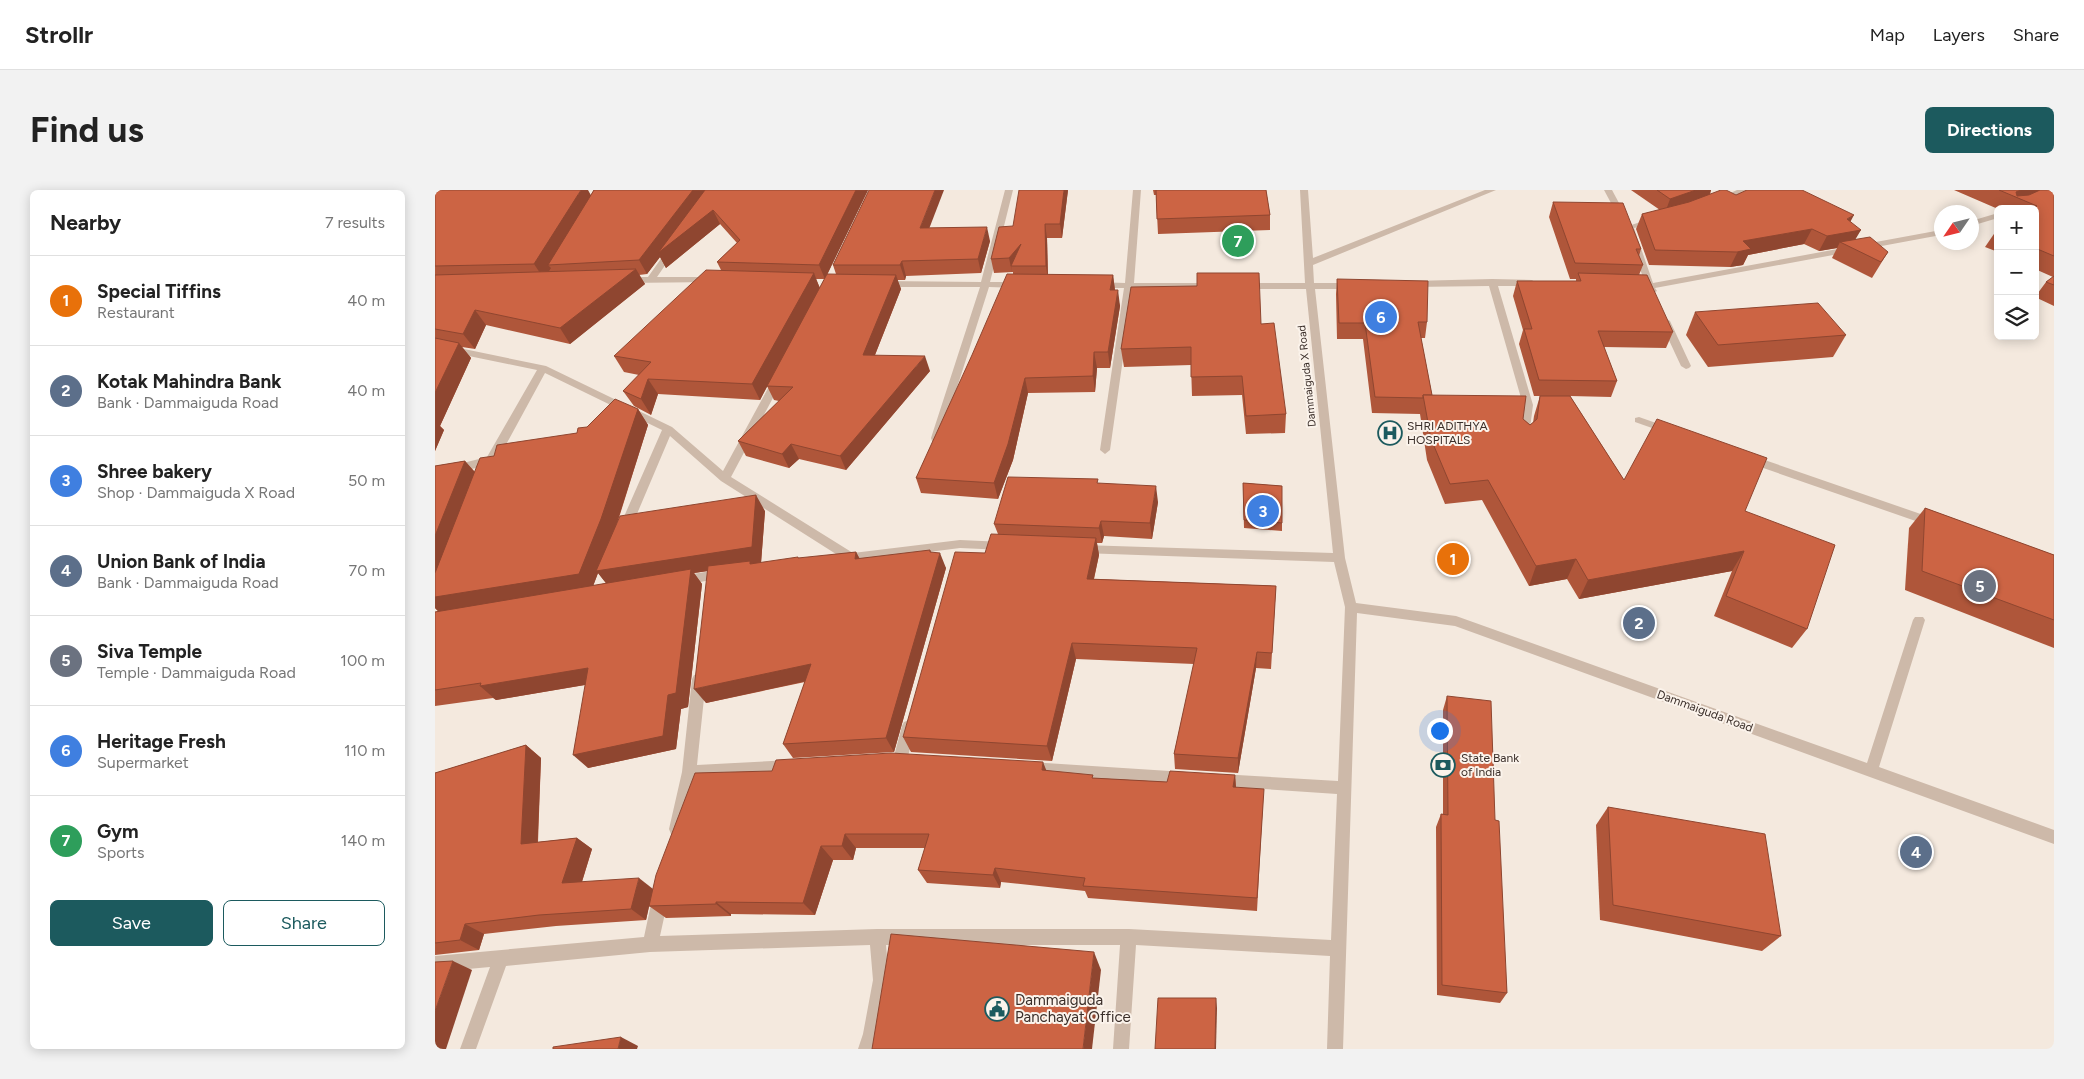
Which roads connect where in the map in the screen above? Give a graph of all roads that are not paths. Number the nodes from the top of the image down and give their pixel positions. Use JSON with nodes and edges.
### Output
{"nodes":[{"id":1,"x":1009,"y":190,"type":"edge"},
{"id":2,"x":1137,"y":190,"type":"edge"},
{"id":3,"x":1304,"y":190,"type":"edge"},
{"id":4,"x":1492,"y":190,"type":"edge"},
{"id":5,"x":1608,"y":190,"type":"edge"},
{"id":6,"x":1744,"y":190,"type":"edge"},
{"id":7,"x":1707,"y":204,"type":"edge"},
{"id":8,"x":1994,"y":216,"type":"edge"},
{"id":9,"x":1663,"y":219,"type":"edge"},
{"id":10,"x":1979,"y":221,"type":"edge"},
{"id":11,"x":1629,"y":227,"type":"junction"},
{"id":12,"x":1934,"y":234,"type":"edge"},
{"id":13,"x":678,"y":242,"type":"edge"},
{"id":14,"x":1309,"y":263,"type":"junction"},
{"id":15,"x":651,"y":279,"type":"junction"},
{"id":16,"x":613,"y":280,"type":"edge"},
{"id":17,"x":720,"y":281,"type":"edge"},
{"id":18,"x":1492,"y":282,"type":"junction"},
{"id":19,"x":1541,"y":283,"type":"edge"},
{"id":20,"x":868,"y":284,"type":"edge"},
{"id":21,"x":985,"y":284,"type":"junction"},
{"id":22,"x":1406,"y":284,"type":"edge"},
{"id":23,"x":1033,"y":285,"type":"edge"},
{"id":24,"x":1091,"y":285,"type":"edge"},
{"id":25,"x":1129,"y":285,"type":"junction"},
{"id":26,"x":1358,"y":285,"type":"edge"},
{"id":27,"x":1620,"y":285,"type":"edge"},
{"id":28,"x":1650,"y":286,"type":"junction"},
{"id":29,"x":1310,"y":287,"type":"junction"},
{"id":30,"x":1658,"y":304,"type":"edge"},
{"id":31,"x":1662,"y":312,"type":"edge"},
{"id":32,"x":435,"y":346,"type":"edge"},
{"id":33,"x":1686,"y":366,"type":"dead end"},
{"id":34,"x":543,"y":368,"type":"junction"},
{"id":35,"x":781,"y":372,"type":"edge"},
{"id":36,"x":1639,"y":420,"type":"dead end"},
{"id":37,"x":668,"y":429,"type":"junction"},
{"id":38,"x":1685,"y":436,"type":"edge"},
{"id":39,"x":936,"y":438,"type":"edge"},
{"id":40,"x":1524,"y":439,"type":"edge"},
{"id":41,"x":1105,"y":450,"type":"dead end"},
{"id":42,"x":1739,"y":455,"type":"edge"},
{"id":43,"x":492,"y":460,"type":"junction"},
{"id":44,"x":435,"y":474,"type":"edge"},
{"id":45,"x":485,"y":478,"type":"edge"},
{"id":46,"x":725,"y":478,"type":"junction"},
{"id":47,"x":1943,"y":526,"type":"edge"},
{"id":48,"x":619,"y":542,"type":"edge"},
{"id":49,"x":1019,"y":546,"type":"edge"},
{"id":50,"x":1069,"y":548,"type":"edge"},
{"id":51,"x":851,"y":558,"type":"junction"},
{"id":52,"x":1339,"y":558,"type":"junction"},
{"id":53,"x":832,"y":560,"type":"edge"},
{"id":54,"x":729,"y":574,"type":"edge"},
{"id":55,"x":673,"y":582,"type":"edge"},
{"id":56,"x":1351,"y":606,"type":"junction"},
{"id":57,"x":1919,"y":620,"type":"dead end"},
{"id":58,"x":701,"y":665,"type":"edge"},
{"id":59,"x":913,"y":713,"type":"edge"},
{"id":60,"x":919,"y":761,"type":"edge"},
{"id":61,"x":804,"y":766,"type":"edge"},
{"id":62,"x":1018,"y":767,"type":"edge"},
{"id":63,"x":1871,"y":771,"type":"junction"},
{"id":64,"x":689,"y":772,"type":"junction"},
{"id":65,"x":1345,"y":788,"type":"junction"},
{"id":66,"x":2054,"y":837,"type":"edge"},
{"id":67,"x":674,"y":839,"type":"edge"},
{"id":68,"x":665,"y":877,"type":"edge"},
{"id":69,"x":1129,"y":937,"type":"junction"},
{"id":70,"x":877,"y":938,"type":"junction"},
{"id":71,"x":650,"y":944,"type":"junction"},
{"id":72,"x":1339,"y":948,"type":"junction"},
{"id":73,"x":501,"y":958,"type":"junction"},
{"id":74,"x":435,"y":964,"type":"edge"},
{"id":75,"x":468,"y":1049,"type":"edge"},
{"id":76,"x":866,"y":1049,"type":"edge"},
{"id":77,"x":1121,"y":1049,"type":"edge"},
{"id":78,"x":1335,"y":1049,"type":"edge"}],
"edges":[{"from":1,"to":21,"type":"street"},
{"from":2,"to":25,"type":"street"},
{"from":3,"to":14,"type":"street","name":"Dammaiguda X Road"},
{"from":4,"to":14,"type":"street"},
{"from":5,"to":11,"type":"street"},
{"from":6,"to":7,"type":"street"},
{"from":8,"to":10,"type":"street"},
{"from":9,"to":11,"type":"street"},
{"from":11,"to":28,"type":"street"},
{"from":12,"to":28,"type":"street"},
{"from":13,"to":15,"type":"street"},
{"from":14,"to":29,"type":"street","name":"Dammaiguda X Road"},
{"from":15,"to":16,"type":"street"},
{"from":15,"to":17,"type":"street"},
{"from":18,"to":19,"type":"street"},
{"from":18,"to":22,"type":"street"},
{"from":18,"to":40,"type":"street"},
{"from":20,"to":21,"type":"street"},
{"from":21,"to":23,"type":"street"},
{"from":21,"to":39,"type":"street"},
{"from":24,"to":25,"type":"street"},
{"from":25,"to":29,"type":"street"},
{"from":25,"to":41,"type":"street"},
{"from":26,"to":29,"type":"street"},
{"from":27,"to":28,"type":"street"},
{"from":28,"to":30,"type":"street"},
{"from":29,"to":52,"type":"street","name":"Dammaiguda X Road"},
{"from":31,"to":33,"type":"street"},
{"from":32,"to":34,"type":"street"},
{"from":34,"to":37,"type":"street"},
{"from":34,"to":43,"type":"street"},
{"from":35,"to":46,"type":"street"},
{"from":36,"to":38,"type":"street"},
{"from":37,"to":46,"type":"street"},
{"from":37,"to":48,"type":"street"},
{"from":42,"to":47,"type":"street"},
{"from":43,"to":44,"type":"street"},
{"from":43,"to":45,"type":"street"},
{"from":46,"to":51,"type":"street"},
{"from":49,"to":51,"type":"street"},
{"from":50,"to":52,"type":"street"},
{"from":51,"to":53,"type":"street"},
{"from":52,"to":56,"type":"street","name":"Dammaiguda X Road"},
{"from":54,"to":55,"type":"street"},
{"from":56,"to":63,"type":"street","name":"Dammaiguda Road"},
{"from":56,"to":65,"type":"street","name":"Dammaiguda X Road"},
{"from":57,"to":63,"type":"street"},
{"from":58,"to":64,"type":"street"},
{"from":59,"to":60,"type":"street"},
{"from":61,"to":64,"type":"street"},
{"from":62,"to":65,"type":"street"},
{"from":63,"to":66,"type":"street","name":"Dammaiguda Road"},
{"from":64,"to":67,"type":"street"},
{"from":65,"to":72,"type":"street","name":"Dammaiguda X Road"},
{"from":68,"to":71,"type":"street"},
{"from":69,"to":70,"type":"street"},
{"from":69,"to":72,"type":"street"},
{"from":69,"to":77,"type":"street"},
{"from":70,"to":71,"type":"street"},
{"from":70,"to":76,"type":"street"},
{"from":71,"to":73,"type":"street"},
{"from":72,"to":78,"type":"street","name":"Dammaiguda X Road"},
{"from":73,"to":74,"type":"street"},
{"from":73,"to":75,"type":"street"}]}
